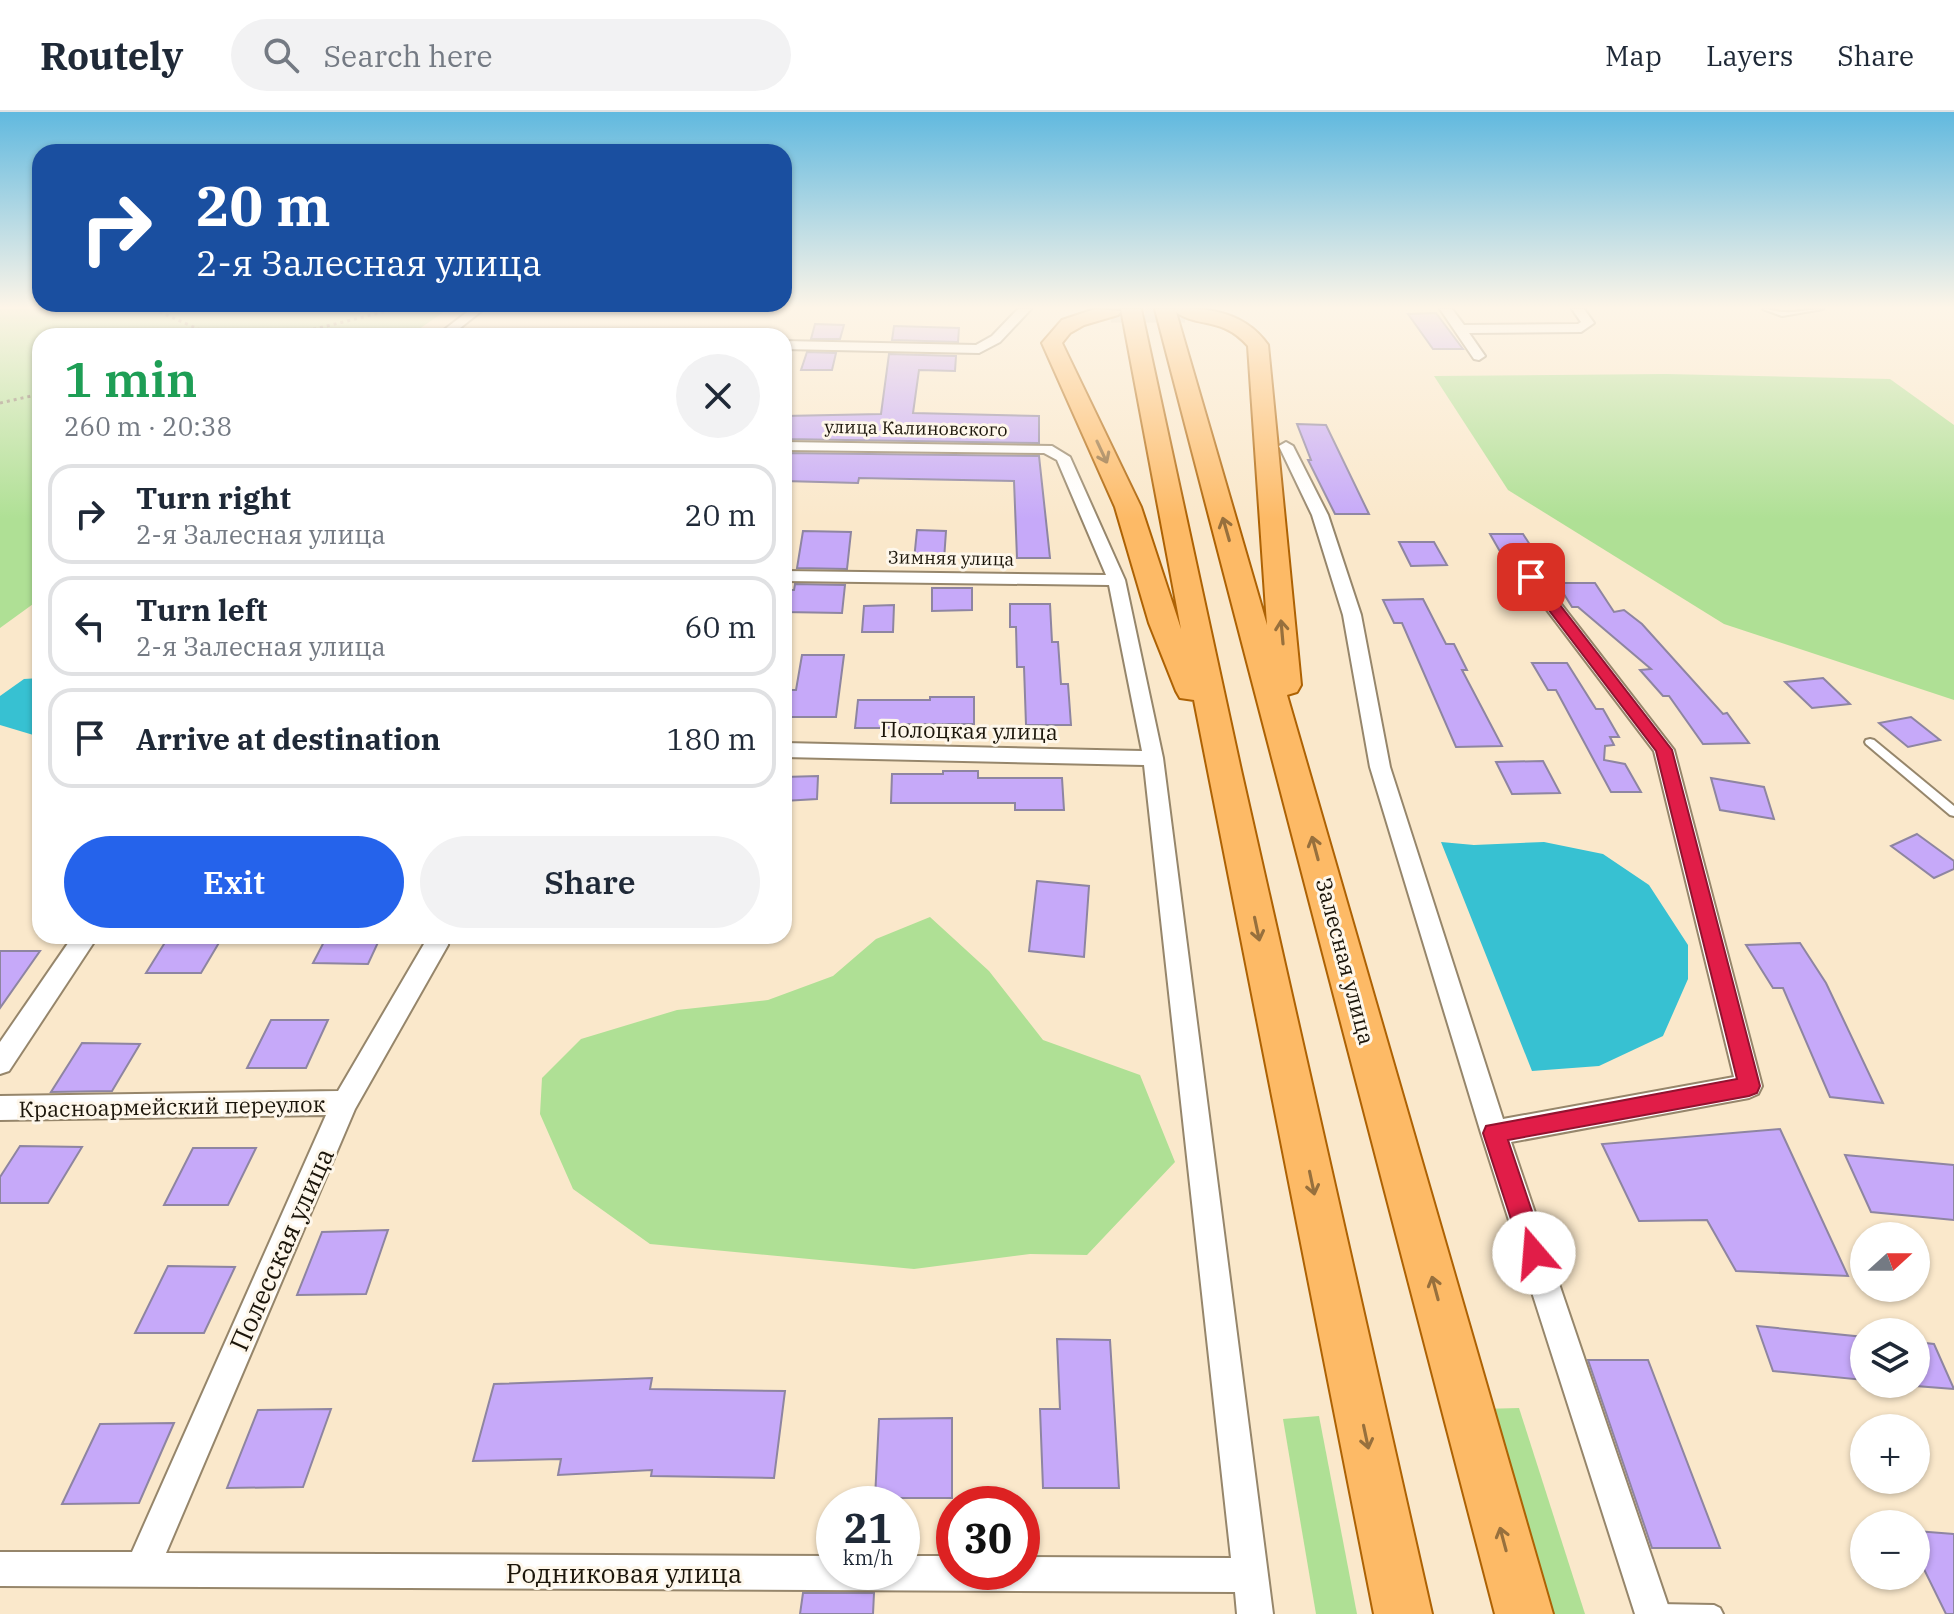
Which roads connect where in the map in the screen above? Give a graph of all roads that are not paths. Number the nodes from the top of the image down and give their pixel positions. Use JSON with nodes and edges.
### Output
{"nodes":[{"id":1,"x":1069,"y":379,"type":"edge"},
{"id":2,"x":1136,"y":379,"type":"edge"},
{"id":3,"x":1193,"y":379,"type":"edge"},
{"id":4,"x":1261,"y":379,"type":"edge"},
{"id":5,"x":792,"y":446,"type":"edge"},
{"id":6,"x":1286,"y":446,"type":"dead end"},
{"id":7,"x":792,"y":576,"type":"edge"},
{"id":8,"x":1531,"y":577,"type":"dead end"},
{"id":9,"x":1117,"y":580,"type":"junction"},
{"id":10,"x":1870,"y":742,"type":"dead end"},
{"id":11,"x":792,"y":750,"type":"edge"},
{"id":12,"x":1153,"y":758,"type":"junction"},
{"id":13,"x":1293,"y":766,"type":"junction"},
{"id":14,"x":1224,"y":770,"type":"junction"},
{"id":15,"x":1954,"y":812,"type":"edge"},
{"id":16,"x":81,"y":944,"type":"edge"},
{"id":17,"x":436,"y":944,"type":"edge"},
{"id":18,"x":0,"y":1063,"type":"edge"},
{"id":19,"x":345,"y":1103,"type":"junction"},
{"id":20,"x":0,"y":1108,"type":"edge"},
{"id":21,"x":1494,"y":1133,"type":"junction"},
{"id":22,"x":0,"y":1569,"type":"edge"},
{"id":23,"x":141,"y":1571,"type":"junction"},
{"id":24,"x":1249,"y":1575,"type":"junction"},
{"id":25,"x":1653,"y":1613,"type":"edge"},
{"id":26,"x":1255,"y":1614,"type":"edge"},
{"id":27,"x":1403,"y":1614,"type":"edge"},
{"id":28,"x":1524,"y":1614,"type":"edge"},
{"id":29,"x":1714,"y":1614,"type":"edge"}],
"edges":[{"from":1,"to":14,"type":"main road","one_way":true},
{"from":2,"to":14,"type":"main road"},
{"from":13,"to":3,"type":"main road","name":"Залесная улица","one_way":true},
{"from":13,"to":4,"type":"main road","one_way":true},
{"from":5,"to":9,"type":"street","name":"улица Калиновского"},
{"from":6,"to":21,"type":"street"},
{"from":7,"to":9,"type":"street","name":"Зимняя улица"},
{"from":8,"to":21,"type":"street"},
{"from":9,"to":12,"type":"street"},
{"from":10,"to":15,"type":"lane"},
{"from":11,"to":12,"type":"street","name":"Полоцкая улица"},
{"from":12,"to":24,"type":"street"},
{"from":28,"to":13,"type":"main road","name":"Залесная улица","one_way":true},
{"from":14,"to":27,"type":"main road","one_way":true},
{"from":16,"to":18,"type":"street"},
{"from":17,"to":19,"type":"street","name":"Полесская улица"},
{"from":19,"to":20,"type":"street","name":"Красноармейский переулок"},
{"from":19,"to":23,"type":"street","name":"Полесская улица"},
{"from":21,"to":25,"type":"street"},
{"from":22,"to":23,"type":"street","name":"Родниковая улица"},
{"from":23,"to":24,"type":"street","name":"Родниковая улица"},
{"from":24,"to":26,"type":"street"},
{"from":25,"to":29,"type":"lane"}]}
